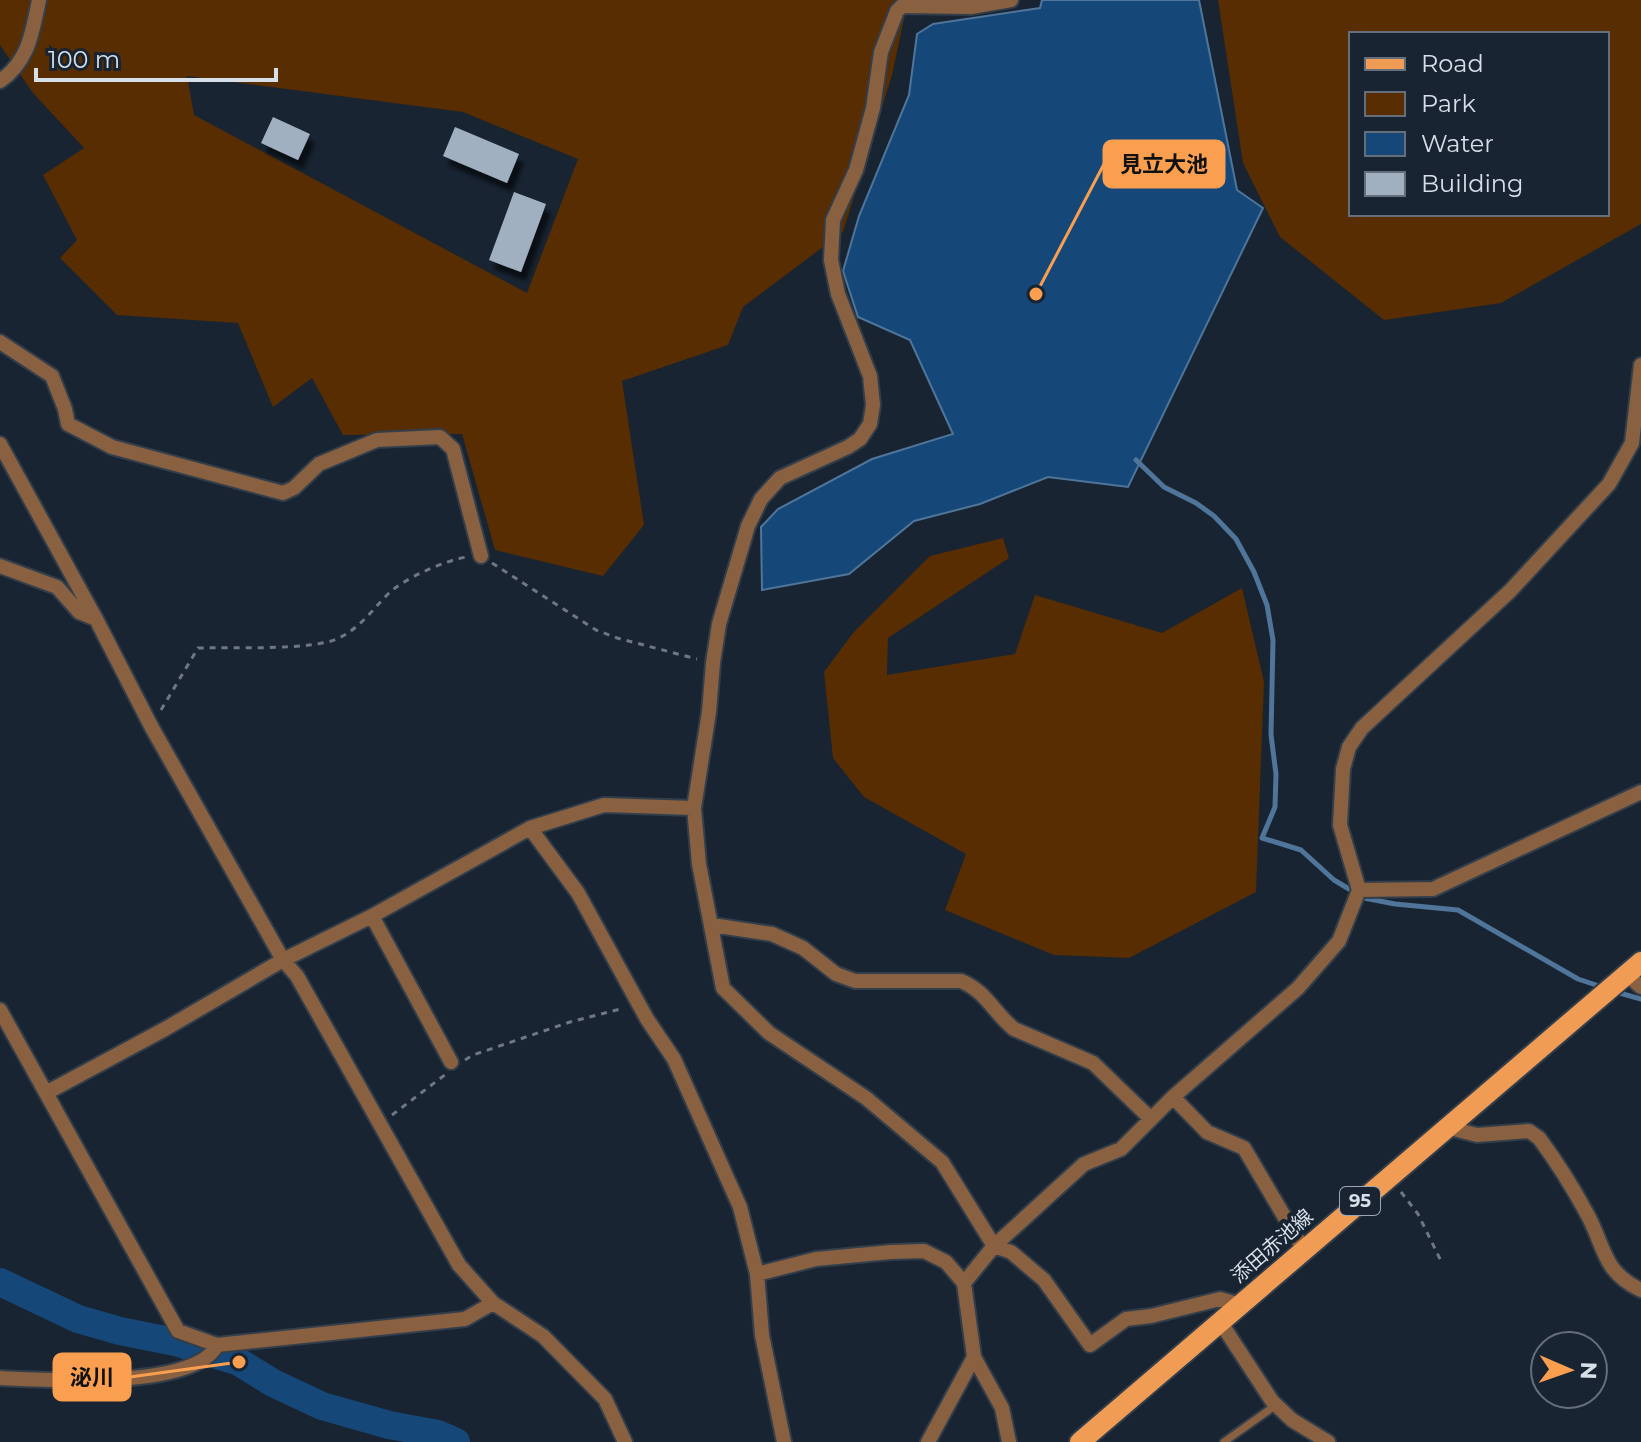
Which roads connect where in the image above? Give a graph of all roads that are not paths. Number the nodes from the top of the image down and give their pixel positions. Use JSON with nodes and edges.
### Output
{"nodes":[{"id":1,"x":39,"y":0,"type":"edge"},
{"id":2,"x":1011,"y":0,"type":"edge"},
{"id":3,"x":0,"y":81,"type":"edge"},
{"id":4,"x":0,"y":342,"type":"edge"},
{"id":5,"x":1641,"y":365,"type":"edge"},
{"id":6,"x":0,"y":444,"type":"edge"},
{"id":7,"x":1637,"y":446,"type":"edge"},
{"id":8,"x":481,"y":556,"type":"road end"},
{"id":9,"x":0,"y":566,"type":"edge"},
{"id":10,"x":96,"y":619,"type":"junction"},
{"id":11,"x":1641,"y":792,"type":"edge"},
{"id":12,"x":694,"y":808,"type":"junction"},
{"id":13,"x":530,"y":828,"type":"junction"},
{"id":14,"x":1359,"y":890,"type":"junction"},
{"id":15,"x":372,"y":916,"type":"junction"},
{"id":16,"x":712,"y":925,"type":"junction"},
{"id":17,"x":283,"y":960,"type":"junction"},
{"id":18,"x":1636,"y":974,"type":"edge"},
{"id":19,"x":0,"y":1010,"type":"edge"},
{"id":20,"x":455,"y":1065,"type":"road end"},
{"id":21,"x":46,"y":1093,"type":"junction"},
{"id":22,"x":1173,"y":1097,"type":"junction"},
{"id":23,"x":1151,"y":1119,"type":"junction"},
{"id":24,"x":1446,"y":1127,"type":"junction"},
{"id":25,"x":994,"y":1246,"type":"junction"},
{"id":26,"x":1304,"y":1250,"type":"junction"},
{"id":27,"x":757,"y":1274,"type":"junction"},
{"id":28,"x":964,"y":1283,"type":"junction"},
{"id":29,"x":1641,"y":1290,"type":"edge"},
{"id":30,"x":493,"y":1303,"type":"junction"},
{"id":31,"x":1241,"y":1305,"type":"junction"},
{"id":32,"x":1221,"y":1323,"type":"junction"},
{"id":33,"x":216,"y":1347,"type":"junction"},
{"id":34,"x":974,"y":1357,"type":"junction"},
{"id":35,"x":0,"y":1378,"type":"edge"},
{"id":36,"x":1276,"y":1405,"type":"junction"},
{"id":37,"x":625,"y":1442,"type":"edge"},
{"id":38,"x":784,"y":1442,"type":"edge"},
{"id":39,"x":928,"y":1442,"type":"edge"},
{"id":40,"x":1009,"y":1442,"type":"edge"},
{"id":41,"x":1080,"y":1442,"type":"edge"},
{"id":42,"x":1224,"y":1442,"type":"edge"},
{"id":43,"x":1328,"y":1442,"type":"edge"}],
"edges":[{"from":1,"to":3,"type":"street"},
{"from":2,"to":12,"type":"street"},
{"from":4,"to":8,"type":"street"},
{"from":5,"to":7,"type":"street"},
{"from":6,"to":10,"type":"street"},
{"from":7,"to":14,"type":"street"},
{"from":9,"to":10,"type":"street"},
{"from":10,"to":17,"type":"street"},
{"from":11,"to":14,"type":"street"},
{"from":12,"to":13,"type":"street"},
{"from":12,"to":16,"type":"street"},
{"from":13,"to":15,"type":"street"},
{"from":13,"to":27,"type":"street"},
{"from":14,"to":22,"type":"street"},
{"from":15,"to":17,"type":"street"},
{"from":15,"to":20,"type":"street"},
{"from":16,"to":23,"type":"street"},
{"from":16,"to":25,"type":"street"},
{"from":17,"to":21,"type":"street"},
{"from":17,"to":30,"type":"street"},
{"from":18,"to":24,"type":"main road","name":"添田赤池線","number":"95"},
{"from":19,"to":21,"type":"street"},
{"from":21,"to":33,"type":"street"},
{"from":22,"to":23,"type":"street"},
{"from":22,"to":26,"type":"street"},
{"from":23,"to":25,"type":"street"},
{"from":24,"to":26,"type":"main road","name":"添田赤池線","number":"95"},
{"from":24,"to":29,"type":"street"},
{"from":25,"to":28,"type":"street"},
{"from":25,"to":31,"type":"street"},
{"from":26,"to":31,"type":"main road","name":"添田赤池線","number":"95"},
{"from":27,"to":28,"type":"street"},
{"from":27,"to":38,"type":"street"},
{"from":28,"to":34,"type":"street"},
{"from":30,"to":33,"type":"street"},
{"from":30,"to":37,"type":"street"},
{"from":31,"to":32,"type":"main road","name":"添田赤池線","number":"95"},
{"from":32,"to":36,"type":"street"},
{"from":32,"to":41,"type":"main road","name":"添田赤池線","number":"95"},
{"from":33,"to":35,"type":"street"},
{"from":34,"to":39,"type":"street"},
{"from":34,"to":40,"type":"street"},
{"from":36,"to":42,"type":"lane"},
{"from":36,"to":43,"type":"street"}]}
